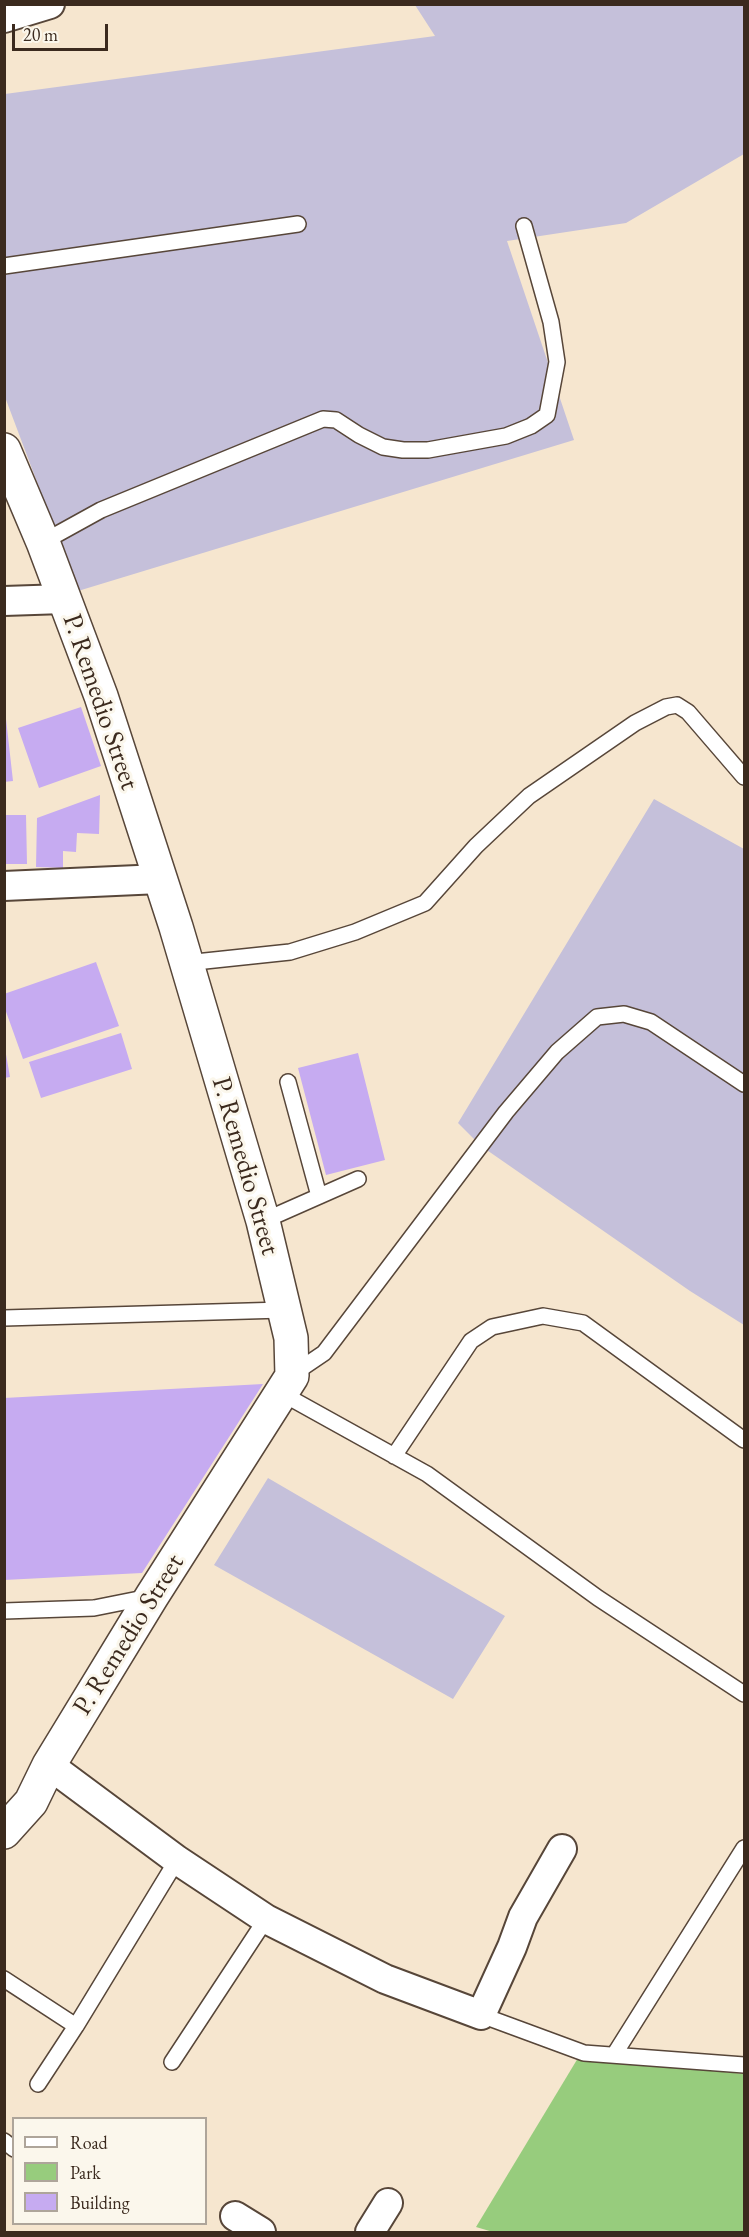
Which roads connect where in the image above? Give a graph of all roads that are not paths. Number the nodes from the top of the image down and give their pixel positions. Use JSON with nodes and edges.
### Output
{"nodes":[{"id":1,"x":50,"y":4,"type":"edge"},
{"id":2,"x":4,"y":18,"type":"edge"},
{"id":3,"x":298,"y":224,"type":"dead end"},
{"id":4,"x":524,"y":226,"type":"dead end"},
{"id":5,"x":4,"y":266,"type":"edge"},
{"id":6,"x":4,"y":450,"type":"edge"},
{"id":7,"x":43,"y":542,"type":"junction"},
{"id":8,"x":64,"y":599,"type":"junction"},
{"id":9,"x":4,"y":601,"type":"edge"},
{"id":10,"x":744,"y":777,"type":"edge"},
{"id":11,"x":160,"y":879,"type":"junction"},
{"id":12,"x":4,"y":886,"type":"edge"},
{"id":13,"x":186,"y":963,"type":"junction"},
{"id":14,"x":288,"y":1082,"type":"dead end"},
{"id":15,"x":744,"y":1084,"type":"edge"},
{"id":16,"x":357,"y":1179,"type":"dead end"},
{"id":17,"x":319,"y":1196,"type":"junction"},
{"id":18,"x":263,"y":1221,"type":"junction"},
{"id":19,"x":283,"y":1310,"type":"junction"},
{"id":20,"x":4,"y":1318,"type":"edge"},
{"id":21,"x":286,"y":1384,"type":"junction"},
{"id":22,"x":744,"y":1440,"type":"edge"},
{"id":23,"x":394,"y":1456,"type":"junction"},
{"id":24,"x":152,"y":1596,"type":"junction"},
{"id":25,"x":4,"y":1611,"type":"edge"},
{"id":26,"x":744,"y":1694,"type":"edge"},
{"id":27,"x":48,"y":1766,"type":"junction"},
{"id":28,"x":4,"y":1832,"type":"edge"},
{"id":29,"x":744,"y":1848,"type":"edge"},
{"id":30,"x":562,"y":1849,"type":"dead end"},
{"id":31,"x":177,"y":1860,"type":"junction"},
{"id":32,"x":266,"y":1919,"type":"junction"},
{"id":33,"x":4,"y":1979,"type":"edge"},
{"id":34,"x":481,"y":2015,"type":"junction"},
{"id":35,"x":76,"y":2026,"type":"junction"},
{"id":36,"x":614,"y":2055,"type":"junction"},
{"id":37,"x":172,"y":2062,"type":"dead end"},
{"id":38,"x":744,"y":2064,"type":"edge"},
{"id":39,"x":38,"y":2084,"type":"dead end"},
{"id":40,"x":388,"y":2203,"type":"dead end"},
{"id":41,"x":235,"y":2216,"type":"dead end"},
{"id":42,"x":261,"y":2232,"type":"edge"},
{"id":43,"x":370,"y":2232,"type":"edge"}],
"edges":[{"from":1,"to":2,"type":"street"},
{"from":3,"to":5,"type":"lane"},
{"from":4,"to":7,"type":"lane"},
{"from":6,"to":7,"type":"street","name":"P. Remedio Street"},
{"from":7,"to":8,"type":"street","name":"P. Remedio Street"},
{"from":8,"to":9,"type":"street"},
{"from":8,"to":11,"type":"street","name":"P. Remedio Street"},
{"from":10,"to":13,"type":"lane"},
{"from":11,"to":12,"type":"street"},
{"from":11,"to":13,"type":"street","name":"P. Remedio Street"},
{"from":13,"to":18,"type":"street","name":"P. Remedio Street"},
{"from":14,"to":17,"type":"lane"},
{"from":15,"to":21,"type":"lane"},
{"from":16,"to":17,"type":"lane"},
{"from":17,"to":18,"type":"lane"},
{"from":18,"to":19,"type":"street","name":"P. Remedio Street"},
{"from":19,"to":20,"type":"lane"},
{"from":19,"to":21,"type":"street","name":"P. Remedio Street"},
{"from":21,"to":23,"type":"lane"},
{"from":21,"to":24,"type":"street","name":"P. Remedio Street"},
{"from":22,"to":23,"type":"lane"},
{"from":23,"to":26,"type":"lane"},
{"from":24,"to":25,"type":"lane"},
{"from":24,"to":27,"type":"street","name":"P. Remedio Street"},
{"from":27,"to":28,"type":"street","name":"P. Remedio Street"},
{"from":27,"to":31,"type":"street"},
{"from":29,"to":36,"type":"lane"},
{"from":30,"to":34,"type":"street"},
{"from":31,"to":32,"type":"street"},
{"from":31,"to":35,"type":"lane"},
{"from":32,"to":34,"type":"street"},
{"from":32,"to":37,"type":"lane"},
{"from":33,"to":35,"type":"lane"},
{"from":34,"to":36,"type":"lane"},
{"from":35,"to":39,"type":"lane"},
{"from":36,"to":38,"type":"lane"},
{"from":40,"to":43,"type":"street"},
{"from":41,"to":42,"type":"street"}]}
